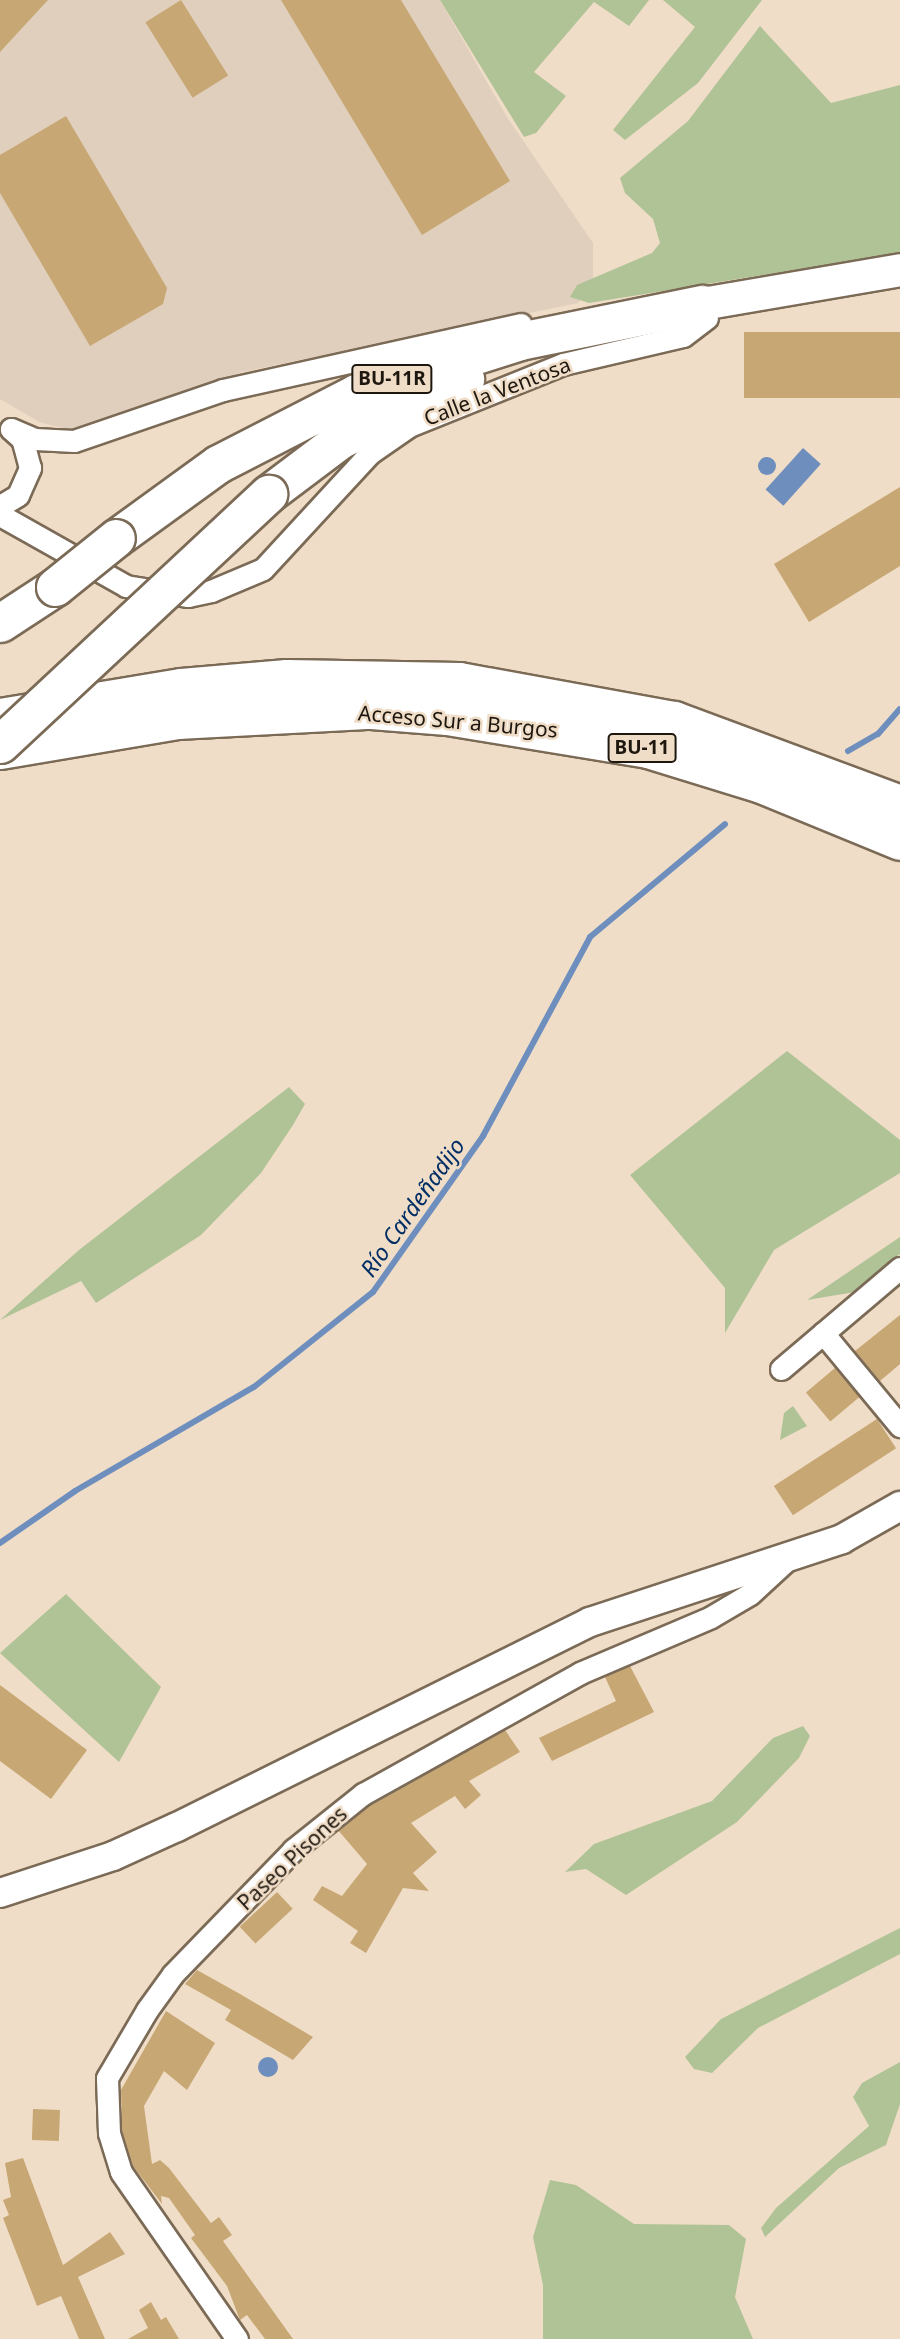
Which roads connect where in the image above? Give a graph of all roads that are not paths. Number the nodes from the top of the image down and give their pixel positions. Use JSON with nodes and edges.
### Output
{"nodes":[{"id":1,"x":900,"y":270,"type":"edge"},
{"id":2,"x":900,"y":287,"type":"edge"},
{"id":3,"x":705,"y":311,"type":"junction"},
{"id":4,"x":6,"y":426,"type":"edge"},
{"id":5,"x":0,"y":506,"type":"edge"},
{"id":6,"x":0,"y":516,"type":"edge"},
{"id":7,"x":0,"y":624,"type":"edge"},
{"id":8,"x":371,"y":686,"type":"junction"},
{"id":9,"x":0,"y":699,"type":"edge"},
{"id":10,"x":0,"y":717,"type":"edge"},
{"id":11,"x":0,"y":747,"type":"edge"},
{"id":12,"x":900,"y":804,"type":"edge"},
{"id":13,"x":900,"y":841,"type":"edge"},
{"id":14,"x":900,"y":1268,"type":"edge"},
{"id":15,"x":823,"y":1333,"type":"junction"},
{"id":16,"x":781,"y":1369,"type":"dead end"},
{"id":17,"x":900,"y":1426,"type":"edge"},
{"id":18,"x":900,"y":1506,"type":"edge"},
{"id":19,"x":792,"y":1555,"type":"junction"},
{"id":20,"x":0,"y":1892,"type":"edge"},
{"id":21,"x":237,"y":2339,"type":"edge"}],
"edges":[{"from":1,"to":3,"type":"main road","name":"Calle la Ventosa"},
{"from":2,"to":3,"type":"main road","name":"Calle la Ventosa"},
{"from":3,"to":4,"type":"street","name":"Calle la Ventosa"},
{"from":3,"to":6,"type":"street","name":"Calle la Ventosa"},
{"from":3,"to":7,"type":"highway","number":"BU-11R","bridge":true},
{"from":3,"to":11,"type":"highway","number":"BU-11R","bridge":true},
{"from":4,"to":5,"type":"street"},
{"from":8,"to":9,"type":"highway"},
{"from":8,"to":10,"type":"highway","name":"Acceso Sur a Burgos","number":"BU-11"},
{"from":8,"to":11,"type":"highway","name":"Acceso Sur a Burgos","number":"BU-11"},
{"from":8,"to":12,"type":"highway","name":"Acceso Sur a Burgos","number":"BU-11"},
{"from":8,"to":13,"type":"highway","name":"Acceso Sur a Burgos","number":"BU-11"},
{"from":14,"to":15,"type":"street"},
{"from":15,"to":16,"type":"street"},
{"from":15,"to":17,"type":"street"},
{"from":18,"to":19,"type":"main road","name":"Paseo Pisones"},
{"from":19,"to":20,"type":"main road","name":"Paseo Pisones"},
{"from":19,"to":21,"type":"street","name":"Paseo Pisones"}]}
